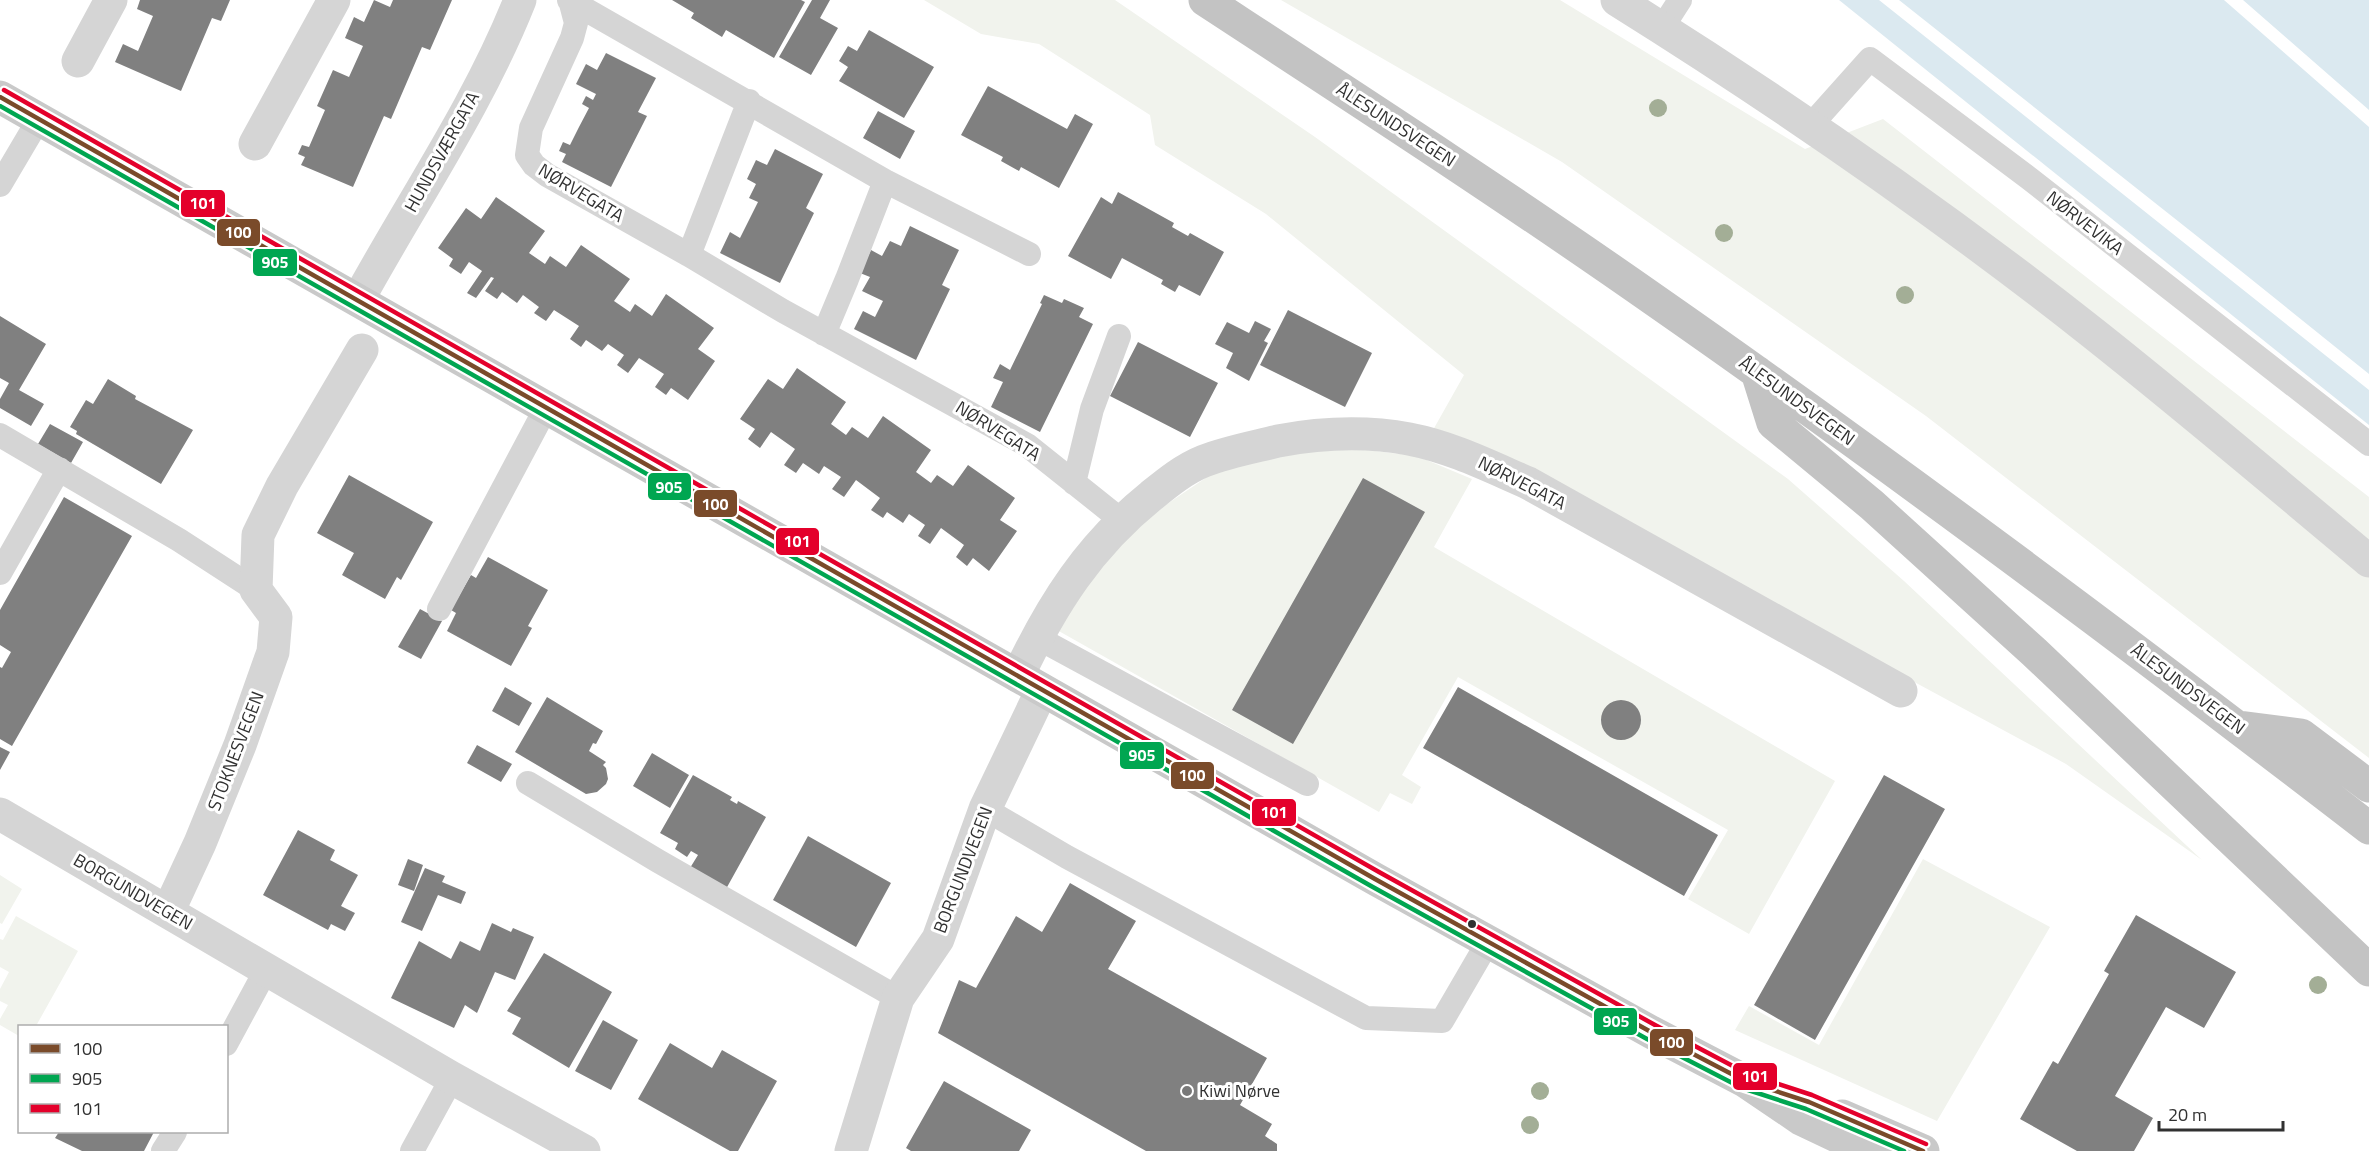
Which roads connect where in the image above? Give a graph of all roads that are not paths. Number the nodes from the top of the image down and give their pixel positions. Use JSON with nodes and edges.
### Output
{"nodes":[{"id":1,"x":111,"y":0,"type":"edge"},
{"id":2,"x":334,"y":0,"type":"edge"},
{"id":3,"x":520,"y":0,"type":"edge"},
{"id":4,"x":570,"y":0,"type":"edge"},
{"id":5,"x":1205,"y":0,"type":"edge"},
{"id":6,"x":1617,"y":0,"type":"edge"},
{"id":7,"x":1680,"y":0,"type":"edge"},
{"id":8,"x":1662,"y":28,"type":"junction"},
{"id":9,"x":78,"y":61,"type":"dead end"},
{"id":10,"x":0,"y":97,"type":"edge"},
{"id":11,"x":749,"y":101,"type":"junction"},
{"id":12,"x":39,"y":119,"type":"junction"},
{"id":13,"x":1811,"y":125,"type":"junction"},
{"id":14,"x":255,"y":144,"type":"dead end"},
{"id":15,"x":885,"y":181,"type":"junction"},
{"id":16,"x":0,"y":184,"type":"edge"},
{"id":17,"x":1029,"y":254,"type":"dead end"},
{"id":18,"x":689,"y":255,"type":"junction"},
{"id":19,"x":358,"y":300,"type":"junction"},
{"id":20,"x":824,"y":334,"type":"junction"},
{"id":21,"x":1119,"y":336,"type":"dead end"},
{"id":22,"x":362,"y":350,"type":"dead end"},
{"id":23,"x":1757,"y":372,"type":"junction"},
{"id":24,"x":546,"y":408,"type":"junction"},
{"id":25,"x":0,"y":435,"type":"edge"},
{"id":26,"x":2369,"y":444,"type":"edge"},
{"id":27,"x":59,"y":469,"type":"junction"},
{"id":28,"x":1074,"y":483,"type":"junction"},
{"id":29,"x":1121,"y":520,"type":"junction"},
{"id":30,"x":2369,"y":561,"type":"edge"},
{"id":31,"x":0,"y":573,"type":"edge"},
{"id":32,"x":256,"y":590,"type":"junction"},
{"id":33,"x":439,"y":609,"type":"dead end"},
{"id":34,"x":1036,"y":638,"type":"junction"},
{"id":35,"x":1030,"y":683,"type":"junction"},
{"id":36,"x":1901,"y":691,"type":"dead end"},
{"id":37,"x":2238,"y":727,"type":"junction"},
{"id":38,"x":528,"y":783,"type":"dead end"},
{"id":39,"x":1307,"y":784,"type":"dead end"},
{"id":40,"x":2369,"y":786,"type":"edge"},
{"id":41,"x":986,"y":809,"type":"junction"},
{"id":42,"x":0,"y":814,"type":"edge"},
{"id":43,"x":2369,"y":828,"type":"edge"},
{"id":44,"x":168,"y":912,"type":"junction"},
{"id":45,"x":1488,"y":942,"type":"junction"},
{"id":46,"x":266,"y":970,"type":"junction"},
{"id":47,"x":2369,"y":970,"type":"edge"},
{"id":48,"x":898,"y":998,"type":"junction"},
{"id":49,"x":228,"y":1040,"type":"edge"},
{"id":50,"x":452,"y":1078,"type":"junction"},
{"id":51,"x":1745,"y":1081,"type":"junction"},
{"id":52,"x":174,"y":1133,"type":"edge"},
{"id":53,"x":163,"y":1151,"type":"edge"},
{"id":54,"x":412,"y":1151,"type":"edge"},
{"id":55,"x":584,"y":1151,"type":"edge"},
{"id":56,"x":851,"y":1151,"type":"edge"},
{"id":57,"x":1868,"y":1151,"type":"edge"},
{"id":58,"x":1923,"y":1151,"type":"edge"}],
"edges":[{"from":1,"to":9,"type":"street"},
{"from":2,"to":14,"type":"street"},
{"from":3,"to":19,"type":"street","name":"HUNDSVÆRGATA"},
{"from":4,"to":11,"type":"lane","name":"NØRVEGATA"},
{"from":4,"to":18,"type":"lane","name":"NØRVEGATA"},
{"from":5,"to":23,"type":"highway","name":"ÅLESUNDSVEGEN"},
{"from":6,"to":8,"type":"street"},
{"from":7,"to":8,"type":"lane"},
{"from":8,"to":13,"type":"street"},
{"from":10,"to":12,"type":"main road"},
{"from":11,"to":15,"type":"lane","name":"NØRVEGATA"},
{"from":11,"to":18,"type":"lane"},
{"from":12,"to":16,"type":"lane"},
{"from":12,"to":19,"type":"main road"},
{"from":13,"to":26,"type":"lane","name":"NØRVEVIKA"},
{"from":13,"to":30,"type":"street"},
{"from":15,"to":17,"type":"lane","name":"NØRVEGATA"},
{"from":15,"to":20,"type":"lane"},
{"from":18,"to":20,"type":"lane","name":"NØRVEGATA"},
{"from":19,"to":24,"type":"main road"},
{"from":20,"to":28,"type":"lane","name":"NØRVEGATA"},
{"from":21,"to":28,"type":"lane"},
{"from":22,"to":32,"type":"street"},
{"from":23,"to":37,"type":"highway","name":"ÅLESUNDSVEGEN"},
{"from":23,"to":47,"type":"highway"},
{"from":24,"to":33,"type":"lane"},
{"from":24,"to":35,"type":"main road"},
{"from":25,"to":27,"type":"lane","name":"STOKNESVEGEN"},
{"from":27,"to":31,"type":"lane"},
{"from":27,"to":32,"type":"lane","name":"STOKNESVEGEN"},
{"from":28,"to":29,"type":"lane","name":"NØRVEGATA"},
{"from":29,"to":34,"type":"street","name":"NØRVEGATA"},
{"from":29,"to":36,"type":"street","name":"NØRVEGATA"},
{"from":32,"to":44,"type":"street","name":"STOKNESVEGEN"},
{"from":34,"to":35,"type":"street","name":"NØRVEGATA"},
{"from":34,"to":39,"type":"lane"},
{"from":35,"to":41,"type":"street","name":"BORGUNDVEGEN"},
{"from":35,"to":45,"type":"main road"},
{"from":37,"to":40,"type":"highway"},
{"from":37,"to":43,"type":"highway","name":"ÅLESUNDSVEGEN"},
{"from":38,"to":48,"type":"lane"},
{"from":41,"to":45,"type":"lane"},
{"from":41,"to":48,"type":"street","name":"BORGUNDVEGEN"},
{"from":42,"to":44,"type":"street","name":"BORGUNDVEGEN"},
{"from":44,"to":46,"type":"street","name":"BORGUNDVEGEN"},
{"from":45,"to":51,"type":"main road"},
{"from":46,"to":49,"type":"lane"},
{"from":46,"to":50,"type":"street","name":"BORGUNDVEGEN"},
{"from":48,"to":56,"type":"street","name":"BORGUNDVEGEN"},
{"from":50,"to":54,"type":"lane"},
{"from":50,"to":55,"type":"street","name":"BORGUNDVEGEN"},
{"from":51,"to":57,"type":"main road"},
{"from":51,"to":58,"type":"main road"},
{"from":52,"to":53,"type":"lane"}]}
